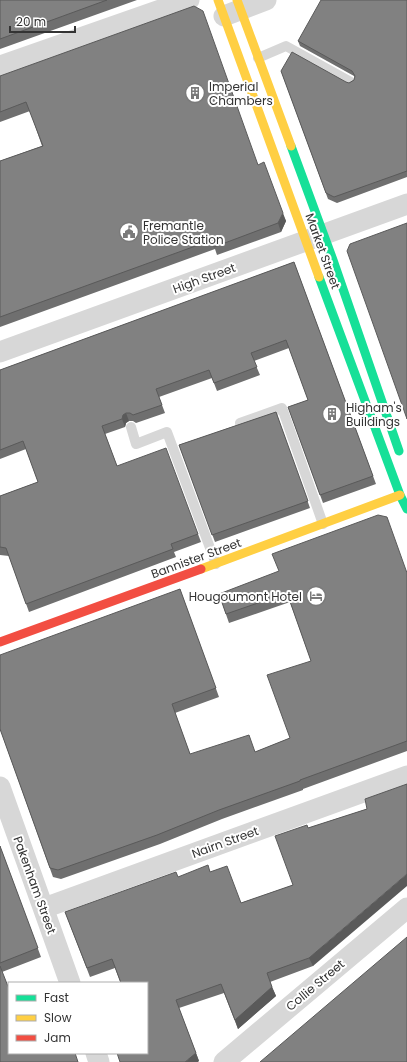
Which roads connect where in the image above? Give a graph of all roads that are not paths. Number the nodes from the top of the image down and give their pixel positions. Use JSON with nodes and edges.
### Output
{"nodes":[{"id":1,"x":189,"y":0,"type":"edge"},
{"id":2,"x":266,"y":0,"type":"edge"},
{"id":3,"x":230,"y":7,"type":"edge"},
{"id":4,"x":258,"y":58,"type":"junction"},
{"id":5,"x":0,"y":66,"type":"edge"},
{"id":6,"x":351,"y":82,"type":"edge"},
{"id":7,"x":407,"y":204,"type":"edge"},
{"id":8,"x":315,"y":238,"type":"junction"},
{"id":9,"x":0,"y":352,"type":"edge"},
{"id":10,"x":240,"y":423,"type":"edge"},
{"id":11,"x":131,"y":427,"type":"edge"},
{"id":12,"x":402,"y":459,"type":"dead end"},
{"id":13,"x":400,"y":495,"type":"junction"},
{"id":14,"x":407,"y":509,"type":"edge"},
{"id":15,"x":323,"y":524,"type":"junction"},
{"id":16,"x":216,"y":564,"type":"junction"},
{"id":17,"x":0,"y":642,"type":"edge"},
{"id":18,"x":407,"y":776,"type":"edge"},
{"id":19,"x":0,"y":787,"type":"edge"},
{"id":20,"x":44,"y":908,"type":"junction"},
{"id":21,"x":407,"y":908,"type":"edge"},
{"id":22,"x":70,"y":982,"type":"edge"},
{"id":23,"x":224,"y":1062,"type":"edge"}],
"edges":[{"from":1,"to":5,"type":"street"},
{"from":2,"to":3,"type":"street"},
{"from":3,"to":4,"type":"street","name":"Market Street"},
{"from":3,"to":8,"type":"street","name":"Market Street"},
{"from":4,"to":6,"type":"lane"},
{"from":4,"to":8,"type":"street","name":"Market Street"},
{"from":7,"to":8,"type":"street","name":"High Street"},
{"from":8,"to":9,"type":"street","name":"High Street"},
{"from":8,"to":12,"type":"street","name":"Market Street"},
{"from":8,"to":13,"type":"street","name":"Market Street"},
{"from":10,"to":15,"type":"lane"},
{"from":11,"to":16,"type":"lane"},
{"from":13,"to":14,"type":"street","name":"Market Street"},
{"from":13,"to":15,"type":"street","name":"Bannister Street"},
{"from":15,"to":16,"type":"street","name":"Bannister Street"},
{"from":16,"to":17,"type":"street","name":"Bannister Street"},
{"from":18,"to":20,"type":"street","name":"Nairn Street"},
{"from":19,"to":20,"type":"street","name":"Pakenham Street"},
{"from":20,"to":22,"type":"street","name":"Pakenham Street"},
{"from":21,"to":23,"type":"street","name":"Collie Street"}]}
